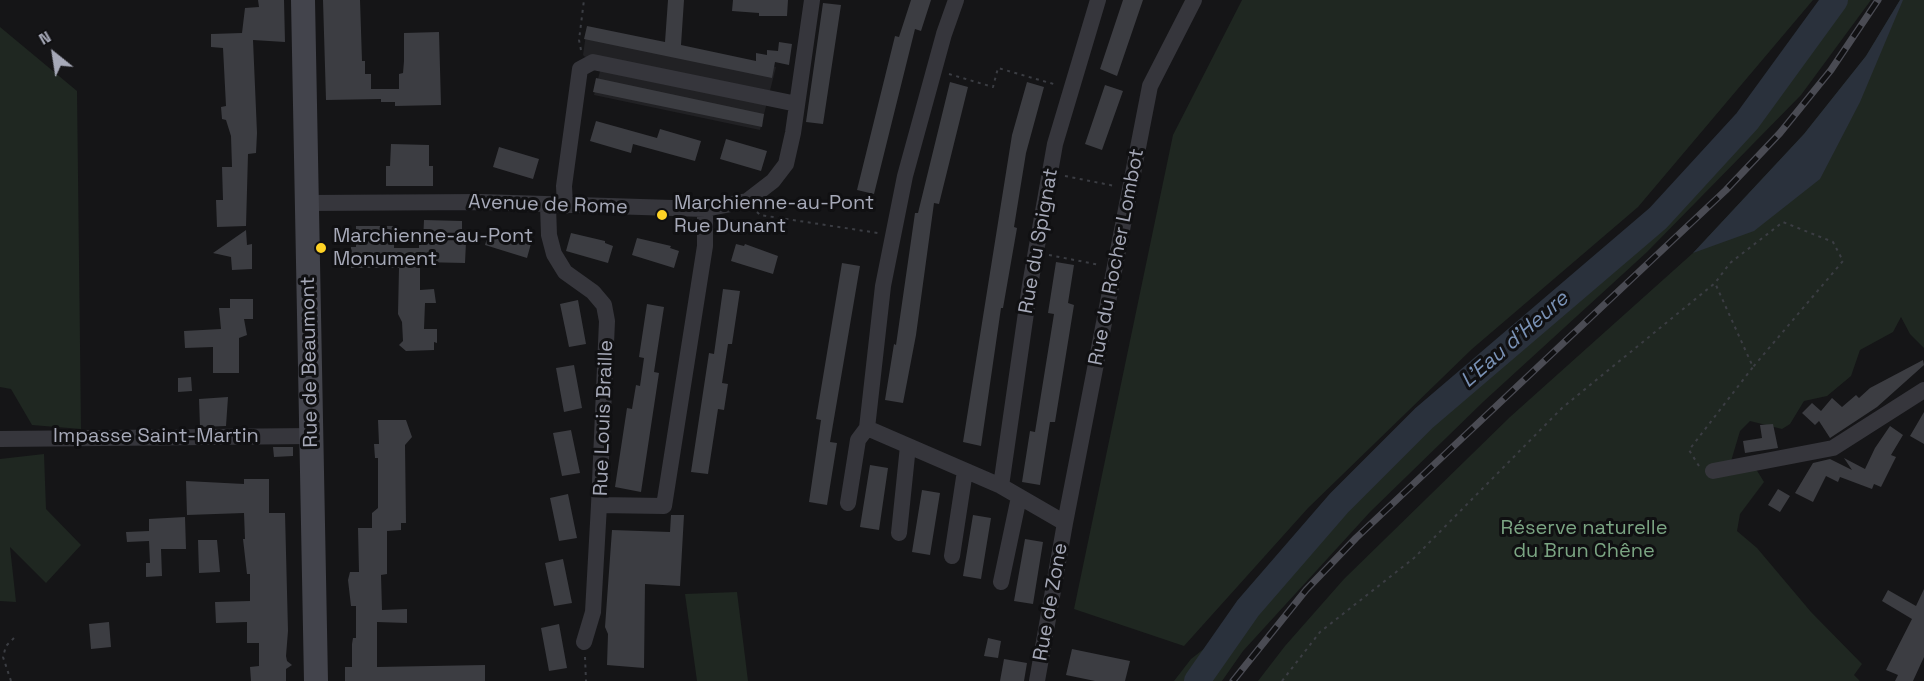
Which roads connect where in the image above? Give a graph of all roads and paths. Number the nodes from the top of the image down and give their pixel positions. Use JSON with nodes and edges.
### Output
{"nodes":[{"id":1,"x":303,"y":0,"type":"edge"},
{"id":2,"x":584,"y":0,"type":"edge"},
{"id":3,"x":812,"y":0,"type":"edge"},
{"id":4,"x":956,"y":0,"type":"edge"},
{"id":5,"x":1098,"y":0,"type":"edge"},
{"id":6,"x":1194,"y":0,"type":"edge"},
{"id":7,"x":585,"y":66,"type":"junction"},
{"id":8,"x":934,"y":70,"type":"junction"},
{"id":9,"x":1071,"y":89,"type":"junction"},
{"id":10,"x":797,"y":104,"type":"junction"},
{"id":11,"x":1050,"y":173,"type":"junction"},
{"id":12,"x":1130,"y":189,"type":"junction"},
{"id":13,"x":747,"y":201,"type":"junction"},
{"id":14,"x":307,"y":203,"type":"junction"},
{"id":15,"x":548,"y":206,"type":"junction"},
{"id":16,"x":565,"y":206,"type":"junction"},
{"id":17,"x":705,"y":209,"type":"junction"},
{"id":18,"x":893,"y":236,"type":"junction"},
{"id":19,"x":1036,"y":253,"type":"junction"},
{"id":20,"x":1114,"y":268,"type":"junction"},
{"id":21,"x":1715,"y":283,"type":"junction"},
{"id":22,"x":1754,"y":367,"type":"junction"},
{"id":23,"x":1924,"y":390,"type":"edge"},
{"id":24,"x":867,"y":428,"type":"junction"},
{"id":25,"x":311,"y":436,"type":"junction"},
{"id":26,"x":0,"y":439,"type":"edge"},
{"id":27,"x":908,"y":446,"type":"junction"},
{"id":28,"x":965,"y":471,"type":"junction"},
{"id":29,"x":1713,"y":471,"type":"joint"},
{"id":30,"x":1000,"y":486,"type":"junction"},
{"id":31,"x":1019,"y":497,"type":"junction"},
{"id":32,"x":848,"y":503,"type":"dead end"},
{"id":33,"x":599,"y":505,"type":"junction"},
{"id":34,"x":1065,"y":523,"type":"junction"},
{"id":35,"x":899,"y":533,"type":"dead end"},
{"id":36,"x":952,"y":556,"type":"dead end"},
{"id":37,"x":1001,"y":582,"type":"dead end"},
{"id":38,"x":16,"y":636,"type":"dead end"},
{"id":39,"x":584,"y":642,"type":"joint"},
{"id":40,"x":11,"y":681,"type":"edge"},
{"id":41,"x":316,"y":681,"type":"edge"},
{"id":42,"x":586,"y":681,"type":"edge"},
{"id":43,"x":1037,"y":681,"type":"edge"},
{"id":44,"x":1282,"y":681,"type":"edge"}],
"edges":[{"from":1,"to":14,"type":"main road","name":"Rue de Beaumont"},
{"from":2,"to":7,"type":"path"},
{"from":3,"to":10,"type":"street","name":"Avenue de Rome"},
{"from":4,"to":8,"type":"street"},
{"from":5,"to":9,"type":"street","name":"Rue du Spignat"},
{"from":6,"to":12,"type":"street","name":"Rue du Rocher Lombot"},
{"from":7,"to":10,"type":"street"},
{"from":7,"to":16,"type":"street"},
{"from":8,"to":9,"type":"path"},
{"from":8,"to":18,"type":"street"},
{"from":9,"to":11,"type":"street","name":"Rue du Spignat"},
{"from":10,"to":13,"type":"street","name":"Avenue de Rome"},
{"from":11,"to":12,"type":"path"},
{"from":11,"to":19,"type":"street","name":"Rue du Spignat"},
{"from":12,"to":20,"type":"street","name":"Rue du Rocher Lombot"},
{"from":13,"to":17,"type":"street","name":"Avenue de Rome"},
{"from":13,"to":18,"type":"path"},
{"from":14,"to":15,"type":"street","name":"Avenue de Rome"},
{"from":14,"to":25,"type":"main road","name":"Rue de Beaumont"},
{"from":15,"to":16,"type":"street","name":"Avenue de Rome"},
{"from":15,"to":33,"type":"street","name":"Rue Louis Braille"},
{"from":16,"to":17,"type":"street","name":"Avenue de Rome"},
{"from":17,"to":33,"type":"street","name":"Rue Louis Braille"},
{"from":18,"to":24,"type":"street"},
{"from":19,"to":20,"type":"path"},
{"from":19,"to":30,"type":"street","name":"Rue du Spignat"},
{"from":20,"to":34,"type":"street","name":"Rue du Rocher Lombot"},
{"from":21,"to":22,"type":"path"},
{"from":21,"to":22,"type":"path"},
{"from":21,"to":44,"type":"path"},
{"from":22,"to":29,"type":"path"},
{"from":23,"to":29,"type":"street"},
{"from":24,"to":27,"type":"street"},
{"from":24,"to":32,"type":"street"},
{"from":25,"to":26,"type":"street","name":"Impasse Saint-Martin"},
{"from":25,"to":41,"type":"main road","name":"Rue de Beaumont"},
{"from":27,"to":28,"type":"street"},
{"from":27,"to":35,"type":"street"},
{"from":28,"to":30,"type":"street"},
{"from":28,"to":36,"type":"street"},
{"from":30,"to":31,"type":"street"},
{"from":31,"to":34,"type":"street"},
{"from":31,"to":37,"type":"street"},
{"from":33,"to":39,"type":"street"},
{"from":34,"to":43,"type":"street","name":"Rue de Zone"},
{"from":38,"to":40,"type":"path"},
{"from":39,"to":42,"type":"path"}]}
